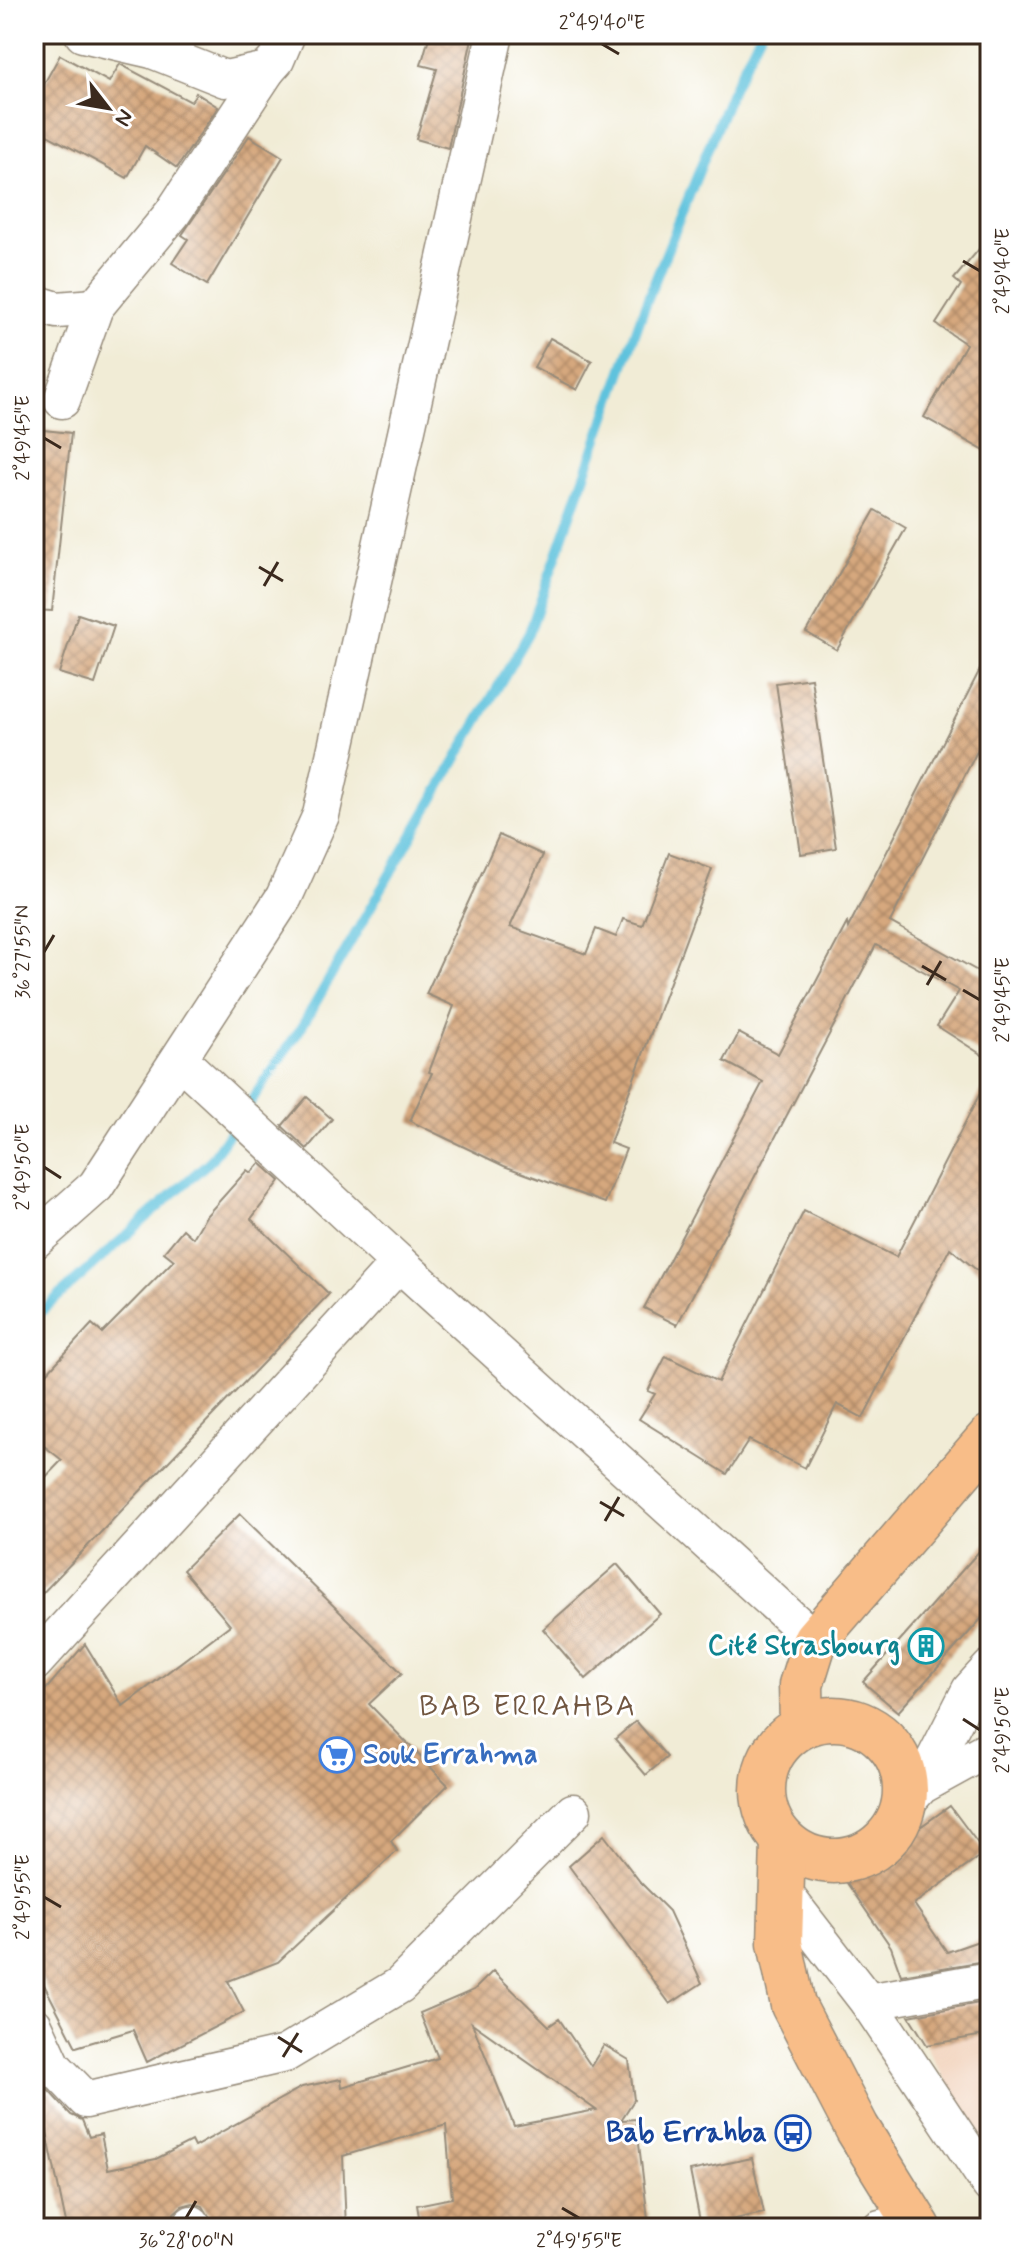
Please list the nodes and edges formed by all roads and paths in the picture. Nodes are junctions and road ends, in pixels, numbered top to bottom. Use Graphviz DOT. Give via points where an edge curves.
graph roads {
  1 [pos="83,34"];
  2 [pos="287,34"];
  3 [pos="495,34"];
  4 [pos="267,70"];
  5 [pos="34,303"];
  6 [pos="95,307"];
  7 [pos="62,400"];
  8 [pos="180,1060"];
  9 [pos="34,1241"];
  10 [pos="399,1263"];
  11 [pos="990,1437"];
  12 [pos="815,1640"];
  13 [pos="34,1663"];
  14 [pos="990,1668"];
  15 [pos="802,1726"];
  16 [pos="990,1748"];
  17 [pos="913,1796"];
  18 [pos="573,1812"];
  19 [pos="783,1842"];
  20 [pos="779,1887"];
  21 [pos="990,1980"];
  22 [pos="868,2002"];
  23 [pos="34,2025"];
  24 [pos="989,2180"];
  25 [pos="905,2226"];
  1 -- 4 [label="street" via="152,50 225,79"];
  2 -- 4 [label="street"];
  3 -- 8 [label="street" via="321,815 284,897"];
  4 -- 6 [label="street" via="172,214"];
  5 -- 6 [label="street" via="57,310"];
  6 -- 7 [label="street"];
  8 -- 9 [label="street" via="96,1186"];
  8 -- 10 [label="street"];
  10 -- 12 [label="street"];
  10 -- 13 [label="street"];
  11 -- 12 [label="main road"];
  12 -- 15 [label="main road" via="801,1685"];
  14 -- 17 [label="street" via="970,1690"];
  15 -- 17 [label="main road" via="833,1718 864,1725 890,1744"];
  15 -- 19 [label="main road" via="783,1739 763,1779 763,1802"];
  16 -- 17 [label="street"];
  17 -- 19 [label="main road" via="887,1839 855,1860 816,1861"];
  18 -- 23 [label="street" via="400,1985 285,2054 86,2100 53,2066"];
  19 -- 20 [label="main road"];
  20 -- 22 [label="street"];
  20 -- 25 [label="main road" via="780,1943 793,2005"];
  21 -- 22 [label="street"];
  22 -- 24 [label="street"];
}
